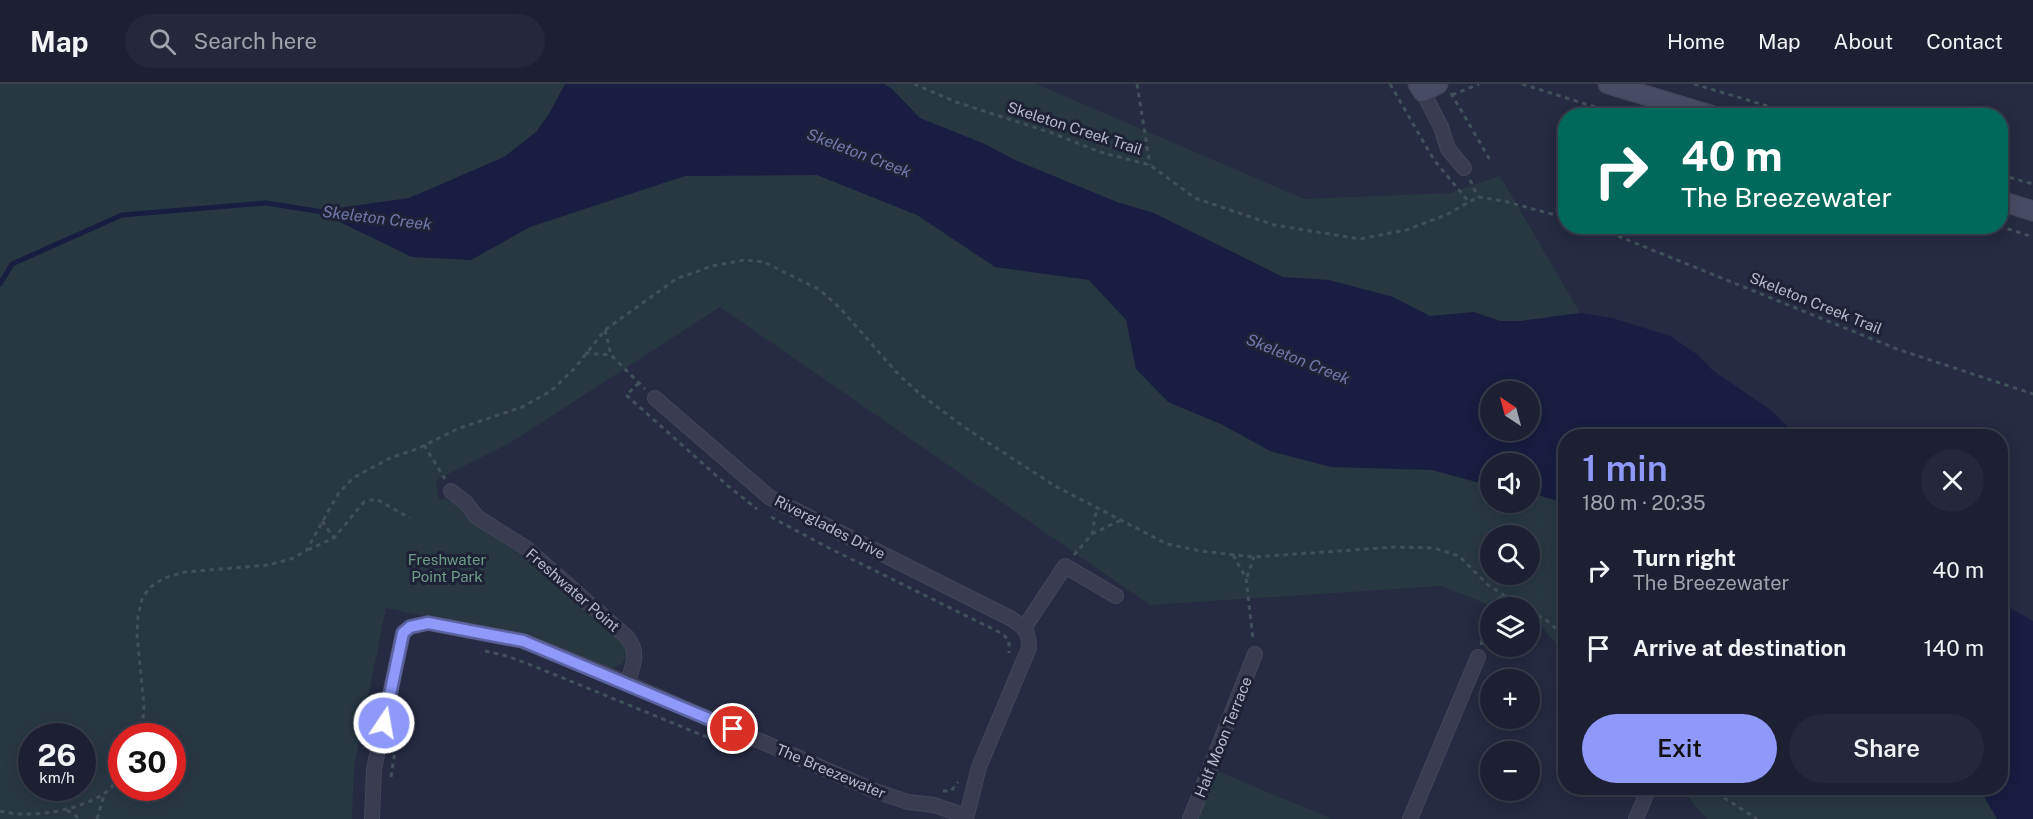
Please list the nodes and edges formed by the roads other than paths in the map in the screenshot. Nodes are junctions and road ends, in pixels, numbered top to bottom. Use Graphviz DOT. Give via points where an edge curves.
graph roads {
  1 [pos="1608,84"];
  2 [pos="1436,89"];
  3 [pos="1688,108"];
  4 [pos="1464,168"];
  5 [pos="2008,203"];
  6 [pos="2033,211"];
  7 [pos="655,399"];
  8 [pos="452,491"];
  9 [pos="1116,596"];
  10 [pos="1024,628"];
  11 [pos="1255,654"];
  12 [pos="1478,657"];
  13 [pos="627,684"];
  14 [pos="1646,795"];
  15 [pos="966,817"];
  16 [pos="372,819"];
  17 [pos="1190,819"];
  18 [pos="1410,819"];
  19 [pos="1636,819"];
  1 -- 3 [label="street"];
  2 -- 4 [label="street" via="1448,149"];
  5 -- 6 [label="street"];
  7 -- 10 [label="street, Riverglades Drive" via="769,496"];
  8 -- 13 [label="street, Freshwater Point" via="477,517 526,548 627,637 635,654"];
  9 -- 10 [label="street" via="1065,566"];
  10 -- 15 [label="street" via="1029,648 980,767"];
  11 -- 17 [label="street, Half Moon Terrace"];
  12 -- 18 [label="street"];
  13 -- 15 [label="street, The Breezewater" via="875,791"];
  13 -- 16 [label="street, The Breezewater" via="523,641 439,624 410,627 403,633 374,769"];
  14 -- 19 [label="street"];
}
